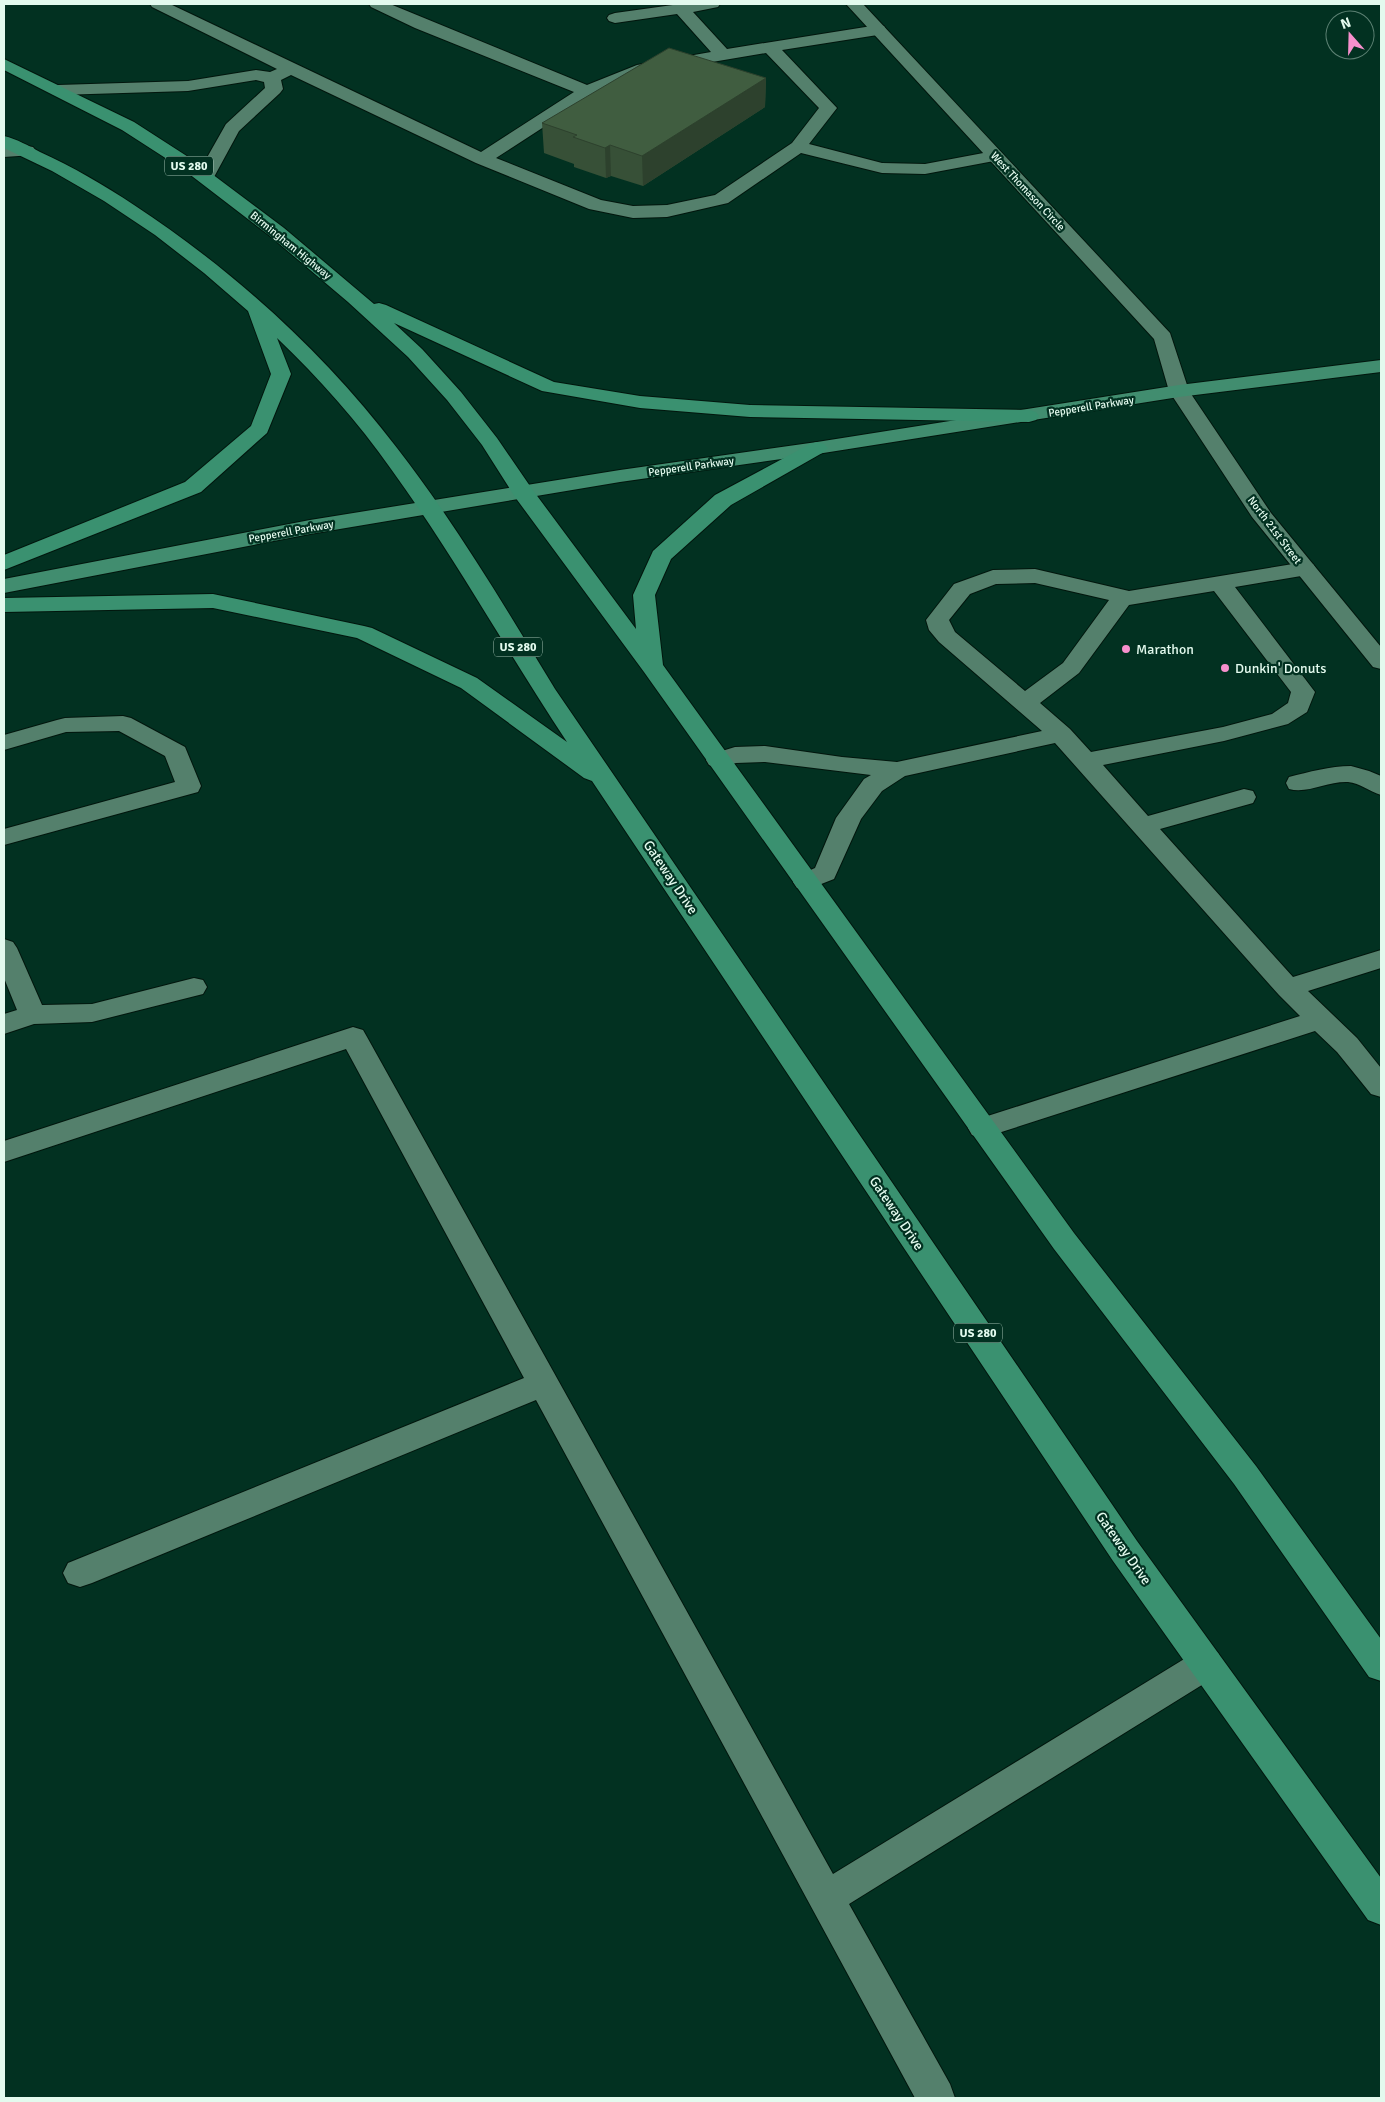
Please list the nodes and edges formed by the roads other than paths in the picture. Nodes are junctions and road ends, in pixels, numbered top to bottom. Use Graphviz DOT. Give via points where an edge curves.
graph roads {
  1 [pos="158,4"];
  2 [pos="377,4"];
  3 [pos="712,4"];
  4 [pos="854,4"];
  5 [pos="682,8"];
  6 [pos="615,18"];
  7 [pos="878,30"];
  8 [pos="770,47"];
  9 [pos="723,55"];
  10 [pos="4,64"];
  11 [pos="291,69"];
  12 [pos="272,78"];
  13 [pos="58,90"];
  14 [pos="587,91"];
  15 [pos="4,141"];
  16 [pos="798,147"];
  17 [pos="27,151"];
  18 [pos="4,152"];
  19 [pos="994,156"];
  20 [pos="482,159"];
  21 [pos="205,177"];
  22 [pos="355,298"];
  23 [pos="255,306"];
  24 [pos="1381,366"];
  25 [pos="1179,392"];
  26 [pos="1029,416"];
  27 [pos="817,448"];
  28 [pos="523,492"];
  29 [pos="429,507"];
  30 [pos="4,563"];
  31 [pos="1305,569"];
  32 [pos="1220,583"];
  33 [pos="4,586"];
  34 [pos="1123,597"];
  35 [pos="4,605"];
  36 [pos="1381,662"];
  37 [pos="652,667"];
  38 [pos="1025,703"];
  39 [pos="1061,734"];
  40 [pos="4,742"];
  41 [pos="718,760"];
  42 [pos="1086,761"];
  43 [pos="897,770"];
  44 [pos="1298,783"];
  45 [pos="610,785"];
  46 [pos="1381,787"];
  47 [pos="1244,797"];
  48 [pos="1143,825"];
  49 [pos="4,837"];
  50 [pos="806,882"];
  51 [pos="4,948"];
  52 [pos="1381,959"];
  53 [pos="194,987"];
  54 [pos="1288,988"];
  55 [pos="33,1015"];
  56 [pos="1321,1019"];
  57 [pos="4,1024"];
  58 [pos="1372,1061"];
  59 [pos="1381,1087"];
  60 [pos="982,1128"];
  61 [pos="4,1152"];
  62 [pos="543,1384"];
  63 [pos="80,1573"];
  64 [pos="1206,1664"];
  65 [pos="1381,1666"];
  66 [pos="826,1898"];
  67 [pos="1381,1908"];
  68 [pos="936,2098"];
  1 -- 11 [label="street"];
  2 -- 14 [label="street"];
  3 -- 5 [label="street"];
  4 -- 7 [label="street, West Thomason Circle"];
  5 -- 6 [label="street"];
  5 -- 9 [label="street"];
  7 -- 8 [label="street"];
  7 -- 19 [label="street, West Thomason Circle"];
  8 -- 9 [label="street"];
  8 -- 16 [label="street" via="828,108"];
  9 -- 14 [label="street" via="642,69"];
  10 -- 13 [label="highway, Birmingham Highway / US 280"];
  11 -- 12 [label="street"];
  11 -- 20 [label="street"];
  12 -- 13 [label="street" via="256,74 188,86"];
  12 -- 21 [label="street" via="274,89 232,128"];
  13 -- 21 [label="highway, Birmingham Highway / US 280" via="128,126"];
  14 -- 20 [label="street"];
  15 -- 17 [label="highway, US 280"];
  16 -- 19 [label="street" via="882,168 925,169"];
  16 -- 20 [label="street" via="721,199 667,211 633,212 596,205"];
  17 -- 18 [label="street"];
  17 -- 23 [label="highway, US 280" via="98,190 154,226"];
  19 -- 25 [label="street, West Thomason Circle" via="1163,336"];
  21 -- 22 [label="highway, Birmingham Highway / US 280"];
  22 -- 26 [label="highway" via="549,386 567,390 640,402 750,411"];
  22 -- 28 [label="highway, Birmingham Highway / US 280" via="415,353 454,396"];
  23 -- 29 [label="highway, US 280" via="342,393 383,442"];
  23 -- 30 [label="highway" via="281,374 260,429 193,488"];
  24 -- 25 [label="main road, Pepperell Parkway"];
  25 -- 26 [label="main road, Pepperell Parkway"];
  25 -- 31 [label="street, North 21st Street" via="1263,517"];
  26 -- 27 [label="main road, Pepperell Parkway"];
  27 -- 28 [label="main road, Pepperell Parkway"];
  27 -- 37 [label="highway" via="723,500 662,556 644,595"];
  28 -- 29 [label="main road, Pepperell Parkway"];
  28 -- 37 [label="highway, US 280"];
  29 -- 33 [label="main road, Pepperell Parkway" via="310,526"];
  29 -- 45 [label="highway, Gateway Drive / US 280" via="543,689"];
  31 -- 32 [label="street"];
  31 -- 36 [label="street, North 21st Street"];
  32 -- 34 [label="street"];
  32 -- 42 [label="street" via="1303,692 1299,707 1280,719 1224,734"];
  34 -- 38 [label="street" via="1071,668"];
  34 -- 38 [label="street" via="1035,576 993,578 962,589 937,620 941,630"];
  35 -- 45 [label="highway" via="213,601 364,632 469,682"];
  37 -- 41 [label="highway, US 280"];
  38 -- 39 [label="street"];
  39 -- 42 [label="street"];
  39 -- 43 [label="street"];
  40 -- 49 [label="street" via="66,725 123,723 176,752 188,786"];
  41 -- 43 [label="street" via="736,755 765,754"];
  41 -- 50 [label="highway, US 280"];
  42 -- 48 [label="street"];
  43 -- 50 [label="street" via="873,785 849,818 825,873"];
  44 -- 46 [label="street" via="1347,773 1368,777"];
  45 -- 64 [label="highway, Gateway Drive / US 280" via="1114,1535"];
  47 -- 48 [label="street"];
  48 -- 54 [label="street"];
  50 -- 60 [label="highway, US 280"];
  51 -- 55 [label="street"];
  52 -- 54 [label="street"];
  53 -- 55 [label="street" via="92,1013"];
  54 -- 56 [label="street"];
  55 -- 57 [label="street"];
  56 -- 58 [label="street" via="1347,1045"];
  56 -- 60 [label="street"];
  58 -- 59 [label="street"];
  60 -- 65 [label="highway, US 280" via="1064,1241 1245,1475"];
  61 -- 62 [label="street" via="353,1037"];
  62 -- 63 [label="street"];
  62 -- 66 [label="street"];
  64 -- 66 [label="street"];
  64 -- 67 [label="highway, Gateway Drive / US 280"];
  66 -- 68 [label="street"];
}
